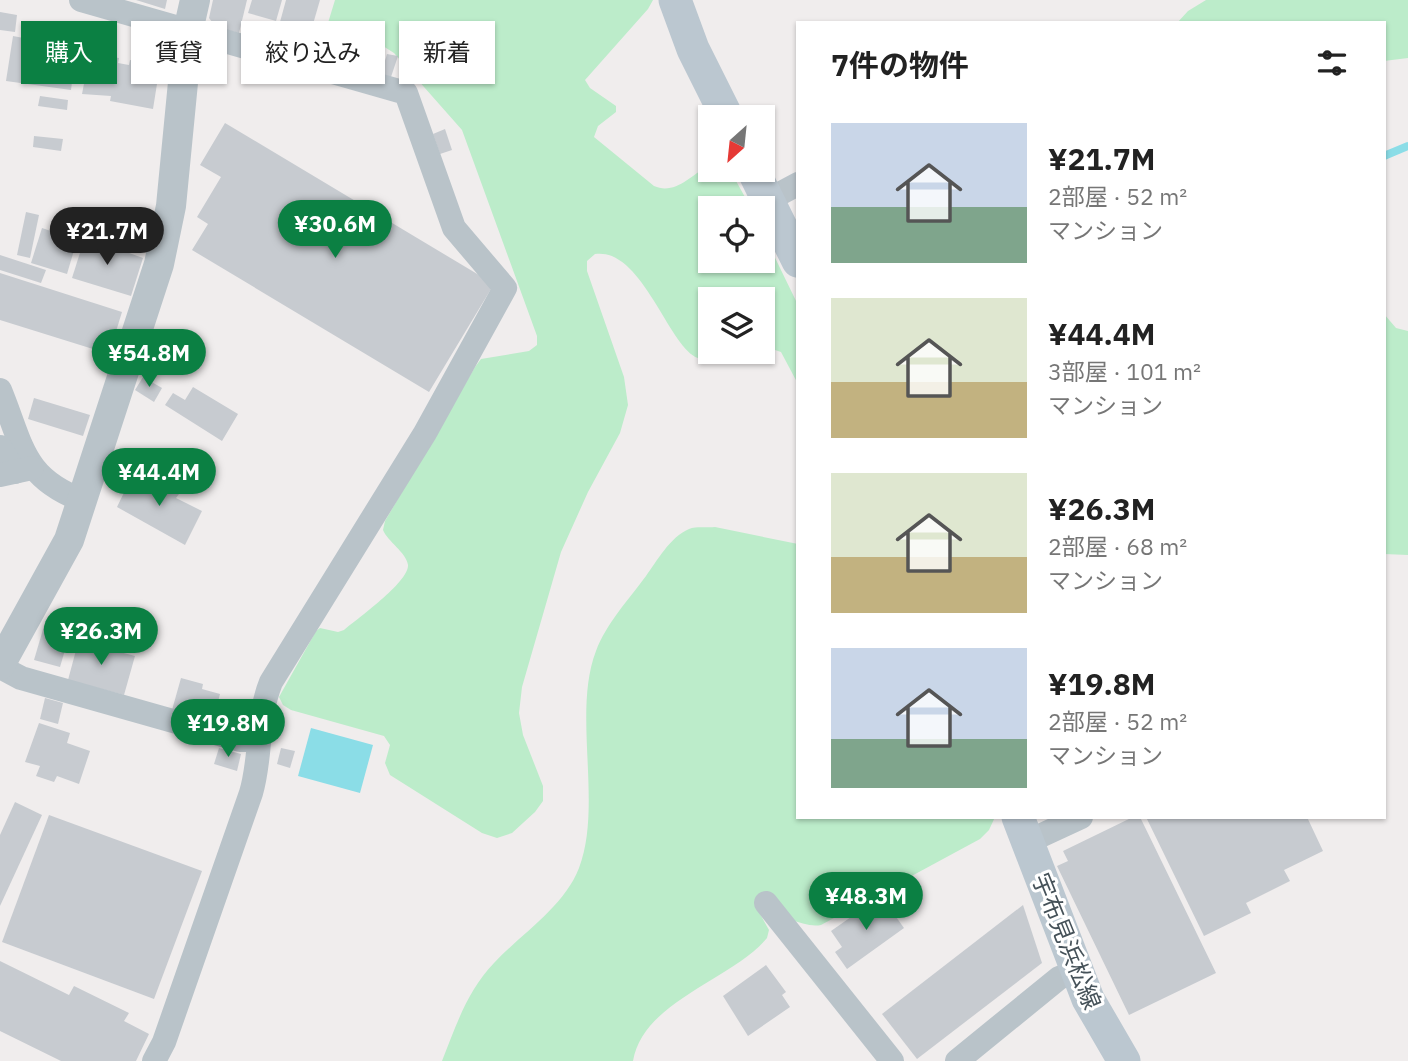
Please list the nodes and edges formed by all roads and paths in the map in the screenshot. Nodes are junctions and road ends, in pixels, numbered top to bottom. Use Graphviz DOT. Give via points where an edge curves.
graph roads {
  1 [pos="81,0"];
  2 [pos="195,0"];
  3 [pos="675,0"];
  4 [pos="153,21"];
  5 [pos="190,21"];
  6 [pos="227,42"];
  7 [pos="182,84"];
  8 [pos="721,105"];
  9 [pos="796,185"];
  10 [pos="775,196"];
  11 [pos="775,214"];
  12 [pos="796,257"];
  13 [pos="0,390"];
  14 [pos="0,447"];
  15 [pos="16,472"];
  16 [pos="84,501"];
  17 [pos="0,666"];
  18 [pos="259,740"];
  19 [pos="1072,819"];
  20 [pos="1023,830"];
  21 [pos="766,903"];
  22 [pos="1076,971"];
  23 [pos="154,1061"];
  24 [pos="892,1061"];
  25 [pos="957,1061"];
  26 [pos="1125,1061"];
  1 -- 4 [label="street"];
  2 -- 5 [label="street"];
  3 -- 8 [label="main road"];
  6 -- 18 [label="street" via="406,93 454,228 505,288 418,445 280,663 264,700"];
  7 -- 16 [label="street" via="166,235"];
  9 -- 10 [label="street"];
  11 -- 12 [label="main road"];
  13 -- 15 [label="street"];
  14 -- 15 [label="street"];
  15 -- 16 [label="street"];
  16 -- 17 [label="street" via="69,540"];
  17 -- 18 [label="street" via="34,682 240,740"];
  18 -- 23 [label="street" via="251,793"];
  19 -- 20 [label="street"];
  20 -- 22 [label="main road, 宇布見浜松線"];
  21 -- 24 [label="street"];
  22 -- 25 [label="street" via="1059,978"];
  22 -- 26 [label="main road, 宇布見浜松線" via="1104,1030"];
}
